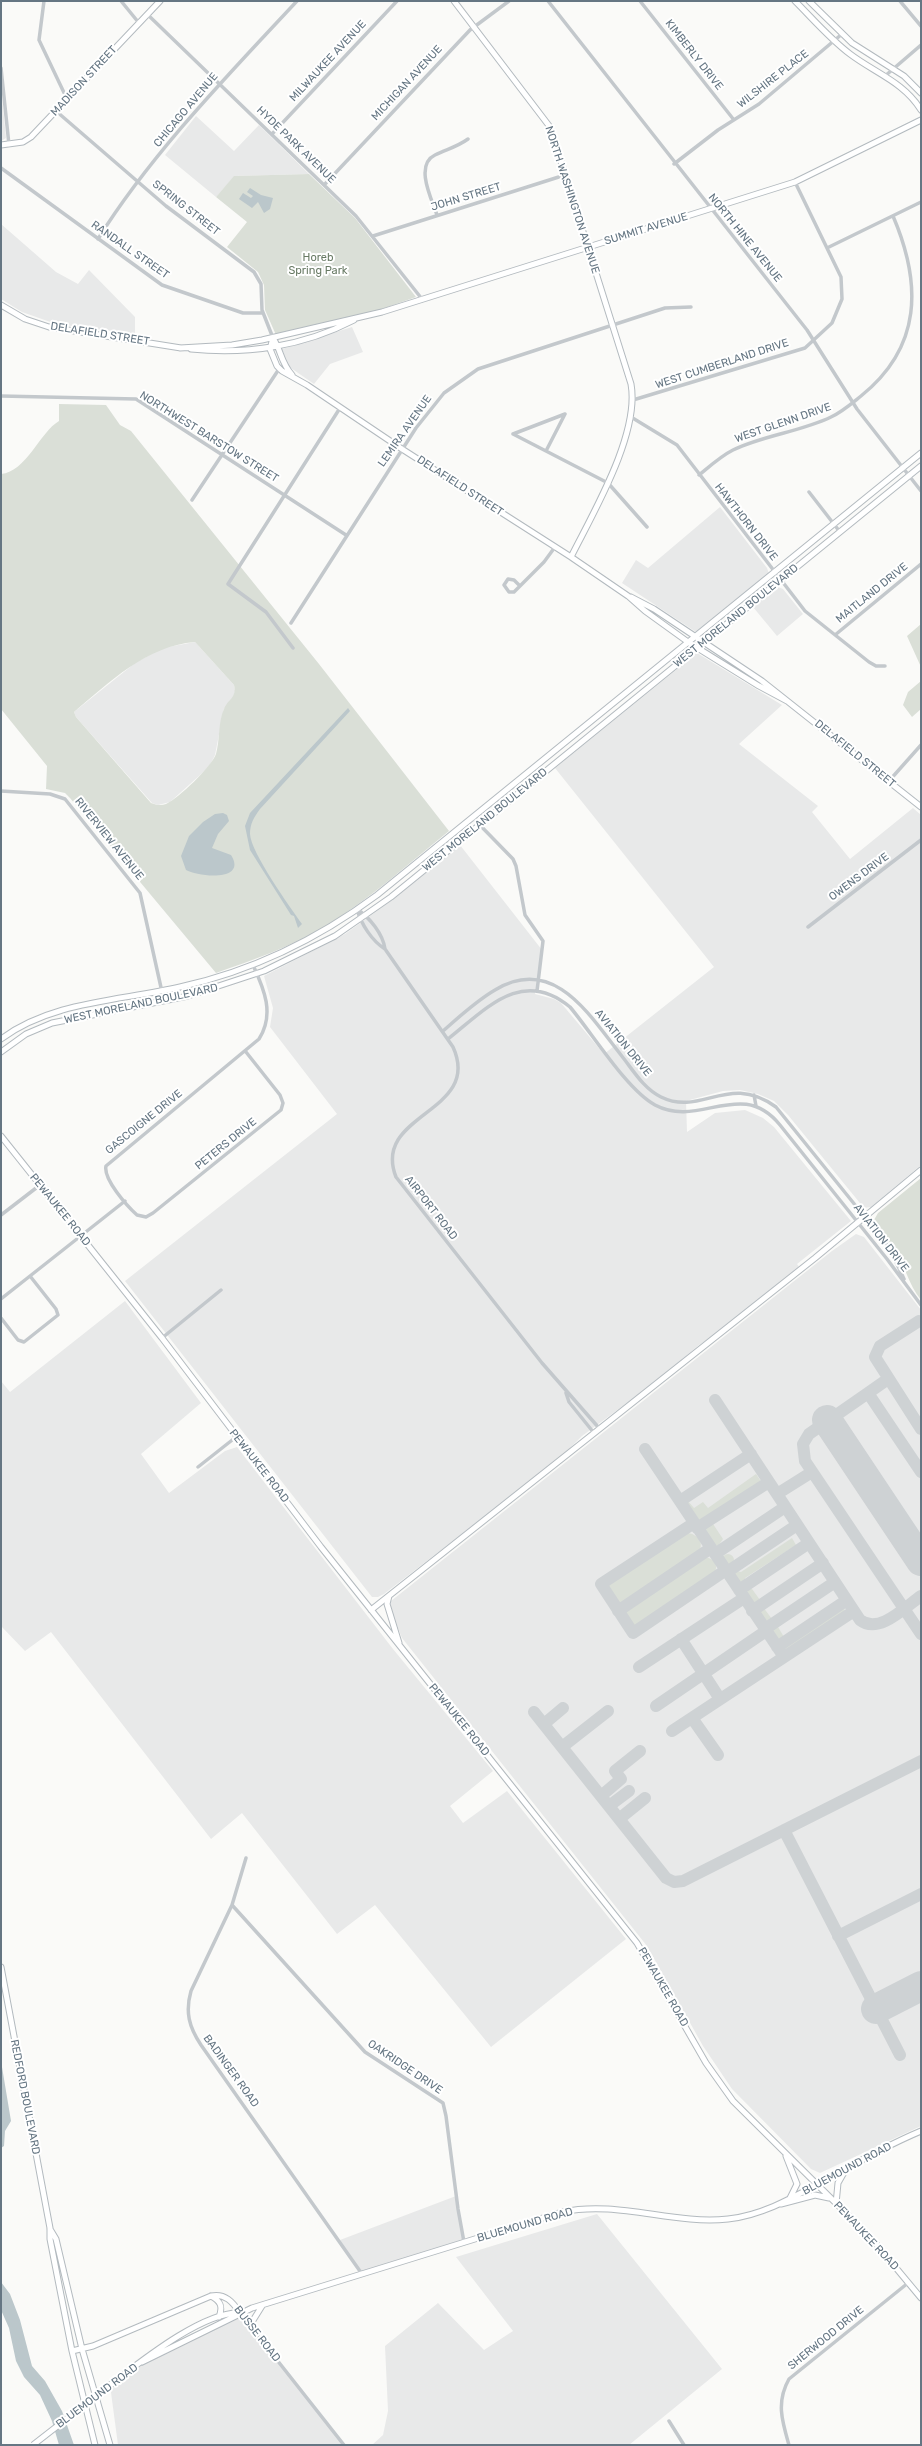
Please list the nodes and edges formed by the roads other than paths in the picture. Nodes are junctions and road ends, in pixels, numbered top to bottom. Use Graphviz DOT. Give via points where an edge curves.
graph roads {
  1 [pos="44,1"];
  2 [pos="121,1"];
  3 [pos="160,1"];
  4 [pos="297,1"];
  5 [pos="397,1"];
  6 [pos="454,1"];
  7 [pos="509,1"];
  8 [pos="548,1"];
  9 [pos="640,1"];
  10 [pos="795,1"];
  11 [pos="809,1"];
  12 [pos="900,1"];
  13 [pos="147,14"];
  14 [pos="138,23"];
  15 [pos="921,26"];
  16 [pos="474,27"];
  17 [pos="842,34"];
  18 [pos="835,42"];
  19 [pos="921,45"];
  20 [pos="1,68"];
  21 [pos="892,68"];
  22 [pos="885,76"];
  23 [pos="220,84"];
  24 [pos="917,88"];
  25 [pos="921,93"];
  26 [pos="909,94"];
  27 [pos="67,99"];
  28 [pos="921,110"];
  29 [pos="56,111"];
  30 [pos="734,120"];
  31 [pos="921,120"];
  32 [pos="272,134"];
  33 [pos="468,139"];
  34 [pos="8,145"];
  35 [pos="1,146"];
  36 [pos="674,164"];
  37 [pos="1,168"];
  38 [pos="565,175"];
  39 [pos="138,182"];
  40 [pos="795,182"];
  41 [pos="324,184"];
  42 [pos="921,202"];
  43 [pos="711,208"];
  44 [pos="437,215"];
  45 [pos="894,216"];
  46 [pos="373,236"];
  47 [pos="98,238"];
  48 [pos="588,247"];
  49 [pos="827,248"];
  50 [pos="422,299"];
  51 [pos="1,305"];
  52 [pos="691,307"];
  53 [pos="263,313"];
  54 [pos="362,316"];
  55 [pos="612,324"];
  56 [pos="273,338"];
  57 [pos="814,340"];
  58 [pos="279,346"];
  59 [pos="180,348"];
  60 [pos="270,349"];
  61 [pos="279,369"];
  62 [pos="293,377"];
  63 [pos="1,396"];
  64 [pos="633,400"];
  65 [pos="853,403"];
  66 [pos="340,408"];
  67 [pos="631,417"];
  68 [pos="402,449"];
  69 [pos="546,451"];
  70 [pos="921,453"];
  71 [pos="222,454"];
  72 [pos="921,466"];
  73 [pos="903,468"];
  74 [pos="699,475"];
  75 [pos="909,475"];
  76 [pos="888,480"];
  77 [pos="608,483"];
  78 [pos="894,488"];
  79 [pos="921,491"];
  80 [pos="809,492"];
  81 [pos="284,495"];
  82 [pos="192,500"];
  83 [pos="834,524"];
  84 [pos="647,527"];
  85 [pos="840,532"];
  86 [pos="346,535"];
  87 [pos="555,547"];
  88 [pos="570,557"];
  89 [pos="921,564"];
  90 [pos="774,572"];
  91 [pos="780,580"];
  92 [pos="520,586"];
  93 [pos="746,595"];
  94 [pos="628,596"];
  95 [pos="752,603"];
  96 [pos="654,609"];
  97 [pos="650,615"];
  98 [pos="720,616"];
  99 [pos="673,621"];
  100 [pos="291,623"];
  101 [pos="727,624"];
  102 [pos="669,628"];
  103 [pos="835,635"];
  104 [pos="696,636"];
  105 [pos="688,642"];
  106 [pos="704,642"];
  107 [pos="698,647"];
  108 [pos="293,648"];
  109 [pos="724,655"];
  110 [pos="720,661"];
  111 [pos="659,666"];
  112 [pos="885,666"];
  113 [pos="665,673"];
  114 [pos="640,681"];
  115 [pos="760,684"];
  116 [pos="646,689"];
  117 [pos="596,717"];
  118 [pos="602,725"];
  119 [pos="921,745"];
  120 [pos="553,752"];
  121 [pos="560,759"];
  122 [pos="516,781"];
  123 [pos="890,781"];
  124 [pos="523,789"];
  125 [pos="1,791"];
  126 [pos="921,807"];
  127 [pos="472,817"];
  128 [pos="478,825"];
  129 [pos="921,840"];
  130 [pos="399,876"];
  131 [pos="406,884"];
  132 [pos="357,909"];
  133 [pos="366,915"];
  134 [pos="360,919"];
  135 [pos="808,927"];
  136 [pos="326,930"];
  137 [pos="330,938"];
  138 [pos="385,949"];
  139 [pos="253,965"];
  140 [pos="257,974"];
  141 [pos="540,981"];
  142 [pos="199,982"];
  143 [pos="162,991"];
  144 [pos="537,991"];
  145 [pos="201,992"];
  146 [pos="481,1000"];
  147 [pos="164,1001"];
  148 [pos="487,1007"];
  149 [pos="27,1023"];
  150 [pos="443,1031"];
  151 [pos="31,1032"];
  152 [pos="1,1039"];
  153 [pos="448,1039"];
  154 [pos="612,1044"];
  155 [pos="604,1050"];
  156 [pos="1,1052"];
  157 [pos="246,1052"];
  158 [pos="629,1065"];
  159 [pos="621,1071"];
  160 [pos="754,1095"];
  161 [pos="694,1102"];
  162 [pos="756,1106"];
  163 [pos="695,1112"];
  164 [pos="1,1136"];
  165 [pos="921,1170"];
  166 [pos="832,1175"];
  167 [pos="825,1181"];
  168 [pos="40,1184"];
  169 [pos="125,1202"];
  170 [pos="1,1215"];
  171 [pos="865,1216"];
  172 [pos="858,1222"];
  173 [pos="82,1236"];
  174 [pos="30,1276"];
  175 [pos="907,1287"];
  176 [pos="221,1290"];
  177 [pos="1,1299"];
  178 [pos="921,1305"];
  179 [pos="1,1318"];
  180 [pos="162,1338"];
  181 [pos="566,1392"];
  182 [pos="599,1428"];
  183 [pos="594,1433"];
  184 [pos="236,1437"];
  185 [pos="198,1467"];
  186 [pos="389,1595"];
  187 [pos="371,1610"];
  188 [pos="400,1646"];
  189 [pos="246,1858"];
  190 [pos="232,1905"];
  191 [pos="1,1967"];
  192 [pos="921,2131"];
  193 [pos="784,2153"];
  194 [pos="846,2168"];
  195 [pos="817,2184"];
  196 [pos="790,2199"];
  197 [pos="834,2202"];
  198 [pos="777,2205"];
  199 [pos="50,2228"];
  200 [pos="464,2242"];
  201 [pos="362,2274"];
  202 [pos="908,2283"];
  203 [pos="211,2296"];
  204 [pos="921,2298"];
  205 [pos="262,2305"];
  206 [pos="240,2313"];
  207 [pos="219,2317"];
  208 [pos="255,2333"];
  209 [pos="82,2349"];
  210 [pos="72,2351"];
  211 [pos="142,2362"];
  212 [pos="669,2421"];
  213 [pos="33,2445"];
  214 [pos="95,2445"];
  215 [pos="110,2445"];
  216 [pos="344,2445"];
  217 [pos="684,2445"];
  218 [pos="789,2445"];
  1 -- 27 [label="street" via="38,40"];
  2 -- 14 [label="street"];
  3 -- 13 [label="street, MADISON STREET"];
  4 -- 23 [label="street, CHICAGO AVENUE"];
  5 -- 32 [label="street, MILWAUKEE AVENUE"];
  6 -- 16 [label="street, NORTH WASHINGTON AVENUE"];
  7 -- 16 [label="street, MICHIGAN AVENUE"];
  8 -- 36 [label="street, NORTH HINE AVENUE"];
  9 -- 30 [label="street, KIMBERLY DRIVE"];
  10 -- 18 [label="street"];
  11 -- 17 [label="street"];
  12 -- 15 [label="street"];
  13 -- 14 [label="street, MADISON STREET"];
  13 -- 23 [label="street, HYDE PARK AVENUE"];
  14 -- 27 [label="street, MADISON STREET"];
  16 -- 38 [label="street, NORTH WASHINGTON AVENUE" via="549,125"];
  16 -- 41 [label="street, MICHIGAN AVENUE"];
  17 -- 18 [label="street, WILSHIRE PLACE"];
  17 -- 21 [label="street"];
  18 -- 22 [label="street"];
  18 -- 30 [label="street, WILSHIRE PLACE" via="760,104"];
  19 -- 21 [label="street"];
  20 -- 34 [label="street"];
  21 -- 22 [label="street"];
  21 -- 24 [label="street"];
  22 -- 26 [label="street"];
  23 -- 32 [label="street, HYDE PARK AVENUE"];
  23 -- 39 [label="street, CHICAGO AVENUE"];
  24 -- 25 [label="street"];
  24 -- 26 [label="street"];
  26 -- 28 [label="street"];
  27 -- 29 [label="street, MADISON STREET"];
  29 -- 34 [label="street, MADISON STREET" via="32,137"];
  29 -- 39 [label="street, SPRING STREET"];
  30 -- 36 [label="street, WILSHIRE PLACE"];
  31 -- 40 [label="street, SUMMIT AVENUE"];
  32 -- 41 [label="street, HYDE PARK AVENUE"];
  33 -- 44 [label="street" via="458,147 432,156 427,162 425,176"];
  34 -- 35 [label="street, MADISON STREET"];
  36 -- 43 [label="street, NORTH HINE AVENUE"];
  37 -- 47 [label="street, RANDALL STREET"];
  38 -- 44 [label="street, JOHN STREET"];
  38 -- 48 [label="street, NORTH WASHINGTON AVENUE"];
  39 -- 47 [label="street, CHICAGO AVENUE"];
  39 -- 53 [label="street, SPRING STREET" via="254,272 261,284"];
  40 -- 43 [label="street, SUMMIT AVENUE"];
  40 -- 49 [label="street, WEST CUMBERLAND DRIVE"];
  41 -- 46 [label="street, HYDE PARK AVENUE"];
  42 -- 45 [label="street"];
  43 -- 48 [label="street, SUMMIT AVENUE"];
  43 -- 57 [label="street, NORTH HINE AVENUE"];
  44 -- 46 [label="street, JOHN STREET"];
  45 -- 49 [label="street"];
  45 -- 65 [label="street, WEST GLENN DRIVE" via="908,245 914,268 916,288 913,318 907,338 894,363 876,384"];
  46 -- 50 [label="street, HYDE PARK AVENUE"];
  47 -- 53 [label="street, RANDALL STREET" via="162,285 243,313"];
  48 -- 50 [label="street, SUMMIT AVENUE"];
  48 -- 55 [label="street, NORTH WASHINGTON AVENUE"];
  49 -- 57 [label="street, WEST CUMBERLAND DRIVE" via="841,277 842,299 835,318"];
  50 -- 54 [label="street, SUMMIT AVENUE"];
  51 -- 59 [label="street, DELAFIELD STREET" via="25,319 49,327"];
  52 -- 55 [label="street, LEMIRA AVENUE" via="665,308"];
  53 -- 56 [label="street, SPRING STREET"];
  54 -- 56 [label="street, SUMMIT AVENUE"];
  54 -- 58 [label="street, SUMMIT AVENUE" via="345,325"];
  55 -- 64 [label="street, NORTH WASHINGTON AVENUE" via="631,384"];
  55 -- 68 [label="street, LEMIRA AVENUE" via="491,363 467,375 436,401"];
  56 -- 58 [label="street, DELAFIELD STREET"];
  56 -- 59 [label="street, DELAFIELD STREET" via="232,345"];
  56 -- 60 [label="street"];
  57 -- 64 [label="street, WEST CUMBERLAND DRIVE" via="799,350"];
  57 -- 65 [label="street, NORTH HINE AVENUE"];
  58 -- 60 [label="street, SUMMIT AVENUE"];
  58 -- 62 [label="street, DELAFIELD STREET" via="282,364"];
  59 -- 60 [label="street, DELAFIELD STREET" via="229,351"];
  60 -- 61 [label="street"];
  61 -- 62 [label="street, DELAFIELD STREET"];
  61 -- 71 [label="street"];
  62 -- 66 [label="street, DELAFIELD STREET"];
  63 -- 71 [label="street, NORTHWEST BARSTOW STREET" via="133,398"];
  64 -- 67 [label="street, NORTH WASHINGTON AVENUE"];
  65 -- 73 [label="street, NORTH HINE AVENUE"];
  65 -- 74 [label="street, WEST GLENN DRIVE" via="825,420 734,449"];
  66 -- 68 [label="street, DELAFIELD STREET"];
  66 -- 81 [label="street"];
  67 -- 74 [label="street, HAWTHORN DRIVE" via="674,443"];
  67 -- 77 [label="street, NORTH WASHINGTON AVENUE"];
  68 -- 86 [label="street, LEMIRA AVENUE"];
  68 -- 87 [label="street, DELAFIELD STREET"];
  69 -- 69 [label="street" via="513,434 565,414 560,423"];
  69 -- 77 [label="street"];
  70 -- 73 [label="street, WEST MORELAND BOULEVARD"];
  71 -- 81 [label="street, NORTHWEST BARSTOW STREET"];
  71 -- 82 [label="street"];
  72 -- 75 [label="street, WEST MORELAND BOULEVARD"];
  73 -- 75 [label="street, NORTH HINE AVENUE"];
  73 -- 76 [label="street, WEST MORELAND BOULEVARD"];
  74 -- 90 [label="street, HAWTHORN DRIVE"];
  75 -- 78 [label="street, WEST MORELAND BOULEVARD"];
  75 -- 79 [label="street, NORTH HINE AVENUE"];
  76 -- 78 [label="street"];
  76 -- 83 [label="street, WEST MORELAND BOULEVARD"];
  77 -- 84 [label="street"];
  77 -- 88 [label="street, NORTH WASHINGTON AVENUE"];
  78 -- 85 [label="street, WEST MORELAND BOULEVARD"];
  80 -- 83 [label="street"];
  81 -- 86 [label="street, NORTHWEST BARSTOW STREET"];
  81 -- 108 [label="street" via="228,584 266,612"];
  83 -- 85 [label="street"];
  83 -- 90 [label="street, WEST MORELAND BOULEVARD"];
  85 -- 91 [label="street, WEST MORELAND BOULEVARD"];
  86 -- 100 [label="street, LEMIRA AVENUE"];
  87 -- 88 [label="street, DELAFIELD STREET"];
  87 -- 92 [label="street"];
  88 -- 94 [label="street, DELAFIELD STREET"];
  89 -- 103 [label="street, MAITLAND DRIVE"];
  90 -- 91 [label="street, HAWTHORN DRIVE"];
  90 -- 93 [label="street, WEST MORELAND BOULEVARD"];
  91 -- 95 [label="street, WEST MORELAND BOULEVARD"];
  91 -- 103 [label="street, HAWTHORN DRIVE" via="805,611"];
  92 -- 92 [label="street" via="514,592 509,592 504,585 508,579 514,580"];
  93 -- 95 [label="street"];
  93 -- 98 [label="street, WEST MORELAND BOULEVARD"];
  94 -- 96 [label="street, DELAFIELD STREET"];
  94 -- 97 [label="street, DELAFIELD STREET"];
  95 -- 101 [label="street, WEST MORELAND BOULEVARD"];
  96 -- 97 [label="street"];
  96 -- 99 [label="street, DELAFIELD STREET"];
  97 -- 102 [label="street, DELAFIELD STREET"];
  98 -- 101 [label="street"];
  98 -- 104 [label="street, WEST MORELAND BOULEVARD"];
  99 -- 102 [label="street"];
  99 -- 104 [label="street, DELAFIELD STREET"];
  101 -- 106 [label="street, WEST MORELAND BOULEVARD"];
  102 -- 105 [label="street, DELAFIELD STREET"];
  103 -- 112 [label="street, HAWTHORN DRIVE" via="874,665"];
  104 -- 105 [label="street, WEST MORELAND BOULEVARD"];
  104 -- 106 [label="street, DELAFIELD STREET"];
  105 -- 107 [label="street, DELAFIELD STREET"];
  105 -- 111 [label="street, WEST MORELAND BOULEVARD"];
  106 -- 107 [label="street, WEST MORELAND BOULEVARD"];
  106 -- 109 [label="street, DELAFIELD STREET"];
  107 -- 110 [label="street, DELAFIELD STREET"];
  107 -- 113 [label="street, WEST MORELAND BOULEVARD"];
  109 -- 110 [label="street"];
  109 -- 115 [label="street, DELAFIELD STREET"];
  110 -- 115 [label="street, DELAFIELD STREET"];
  111 -- 113 [label="street"];
  111 -- 114 [label="street, WEST MORELAND BOULEVARD"];
  113 -- 116 [label="street, WEST MORELAND BOULEVARD"];
  114 -- 116 [label="street"];
  114 -- 117 [label="street, WEST MORELAND BOULEVARD"];
  115 -- 123 [label="street, DELAFIELD STREET" via="787,701"];
  116 -- 118 [label="street, WEST MORELAND BOULEVARD"];
  117 -- 118 [label="street"];
  117 -- 120 [label="street, WEST MORELAND BOULEVARD"];
  118 -- 121 [label="street, WEST MORELAND BOULEVARD"];
  119 -- 123 [label="street"];
  120 -- 121 [label="street"];
  120 -- 122 [label="street, WEST MORELAND BOULEVARD"];
  121 -- 124 [label="street, WEST MORELAND BOULEVARD"];
  122 -- 124 [label="street"];
  122 -- 127 [label="street, WEST MORELAND BOULEVARD"];
  123 -- 126 [label="street, DELAFIELD STREET"];
  124 -- 128 [label="street, WEST MORELAND BOULEVARD"];
  125 -- 143 [label="street, RIVERVIEW AVENUE" via="50,794 65,799 126,874 142,896"];
  127 -- 128 [label="street"];
  127 -- 130 [label="street, WEST MORELAND BOULEVARD"];
  128 -- 131 [label="street, WEST MORELAND BOULEVARD"];
  128 -- 141 [label="street" via="513,859 516,866 525,914 543,941"];
  129 -- 135 [label="street, OWENS DRIVE"];
  130 -- 131 [label="street"];
  130 -- 132 [label="street, WEST MORELAND BOULEVARD"];
  131 -- 133 [label="street, WEST MORELAND BOULEVARD"];
  132 -- 133 [label="street, AIRPORT ROAD"];
  132 -- 134 [label="street, AIRPORT ROAD"];
  132 -- 136 [label="street, WEST MORELAND BOULEVARD"];
  133 -- 134 [label="street, WEST MORELAND BOULEVARD"];
  133 -- 138 [label="street, AIRPORT ROAD" via="384,941"];
  134 -- 137 [label="street, WEST MORELAND BOULEVARD"];
  134 -- 138 [label="street, AIRPORT ROAD" via="378,945"];
  136 -- 137 [label="street"];
  136 -- 139 [label="street, WEST MORELAND BOULEVARD"];
  137 -- 140 [label="street, WEST MORELAND BOULEVARD"];
  138 -- 150 [label="street, AIRPORT ROAD"];
  139 -- 140 [label="street, GASCOIGNE DRIVE"];
  139 -- 142 [label="street, WEST MORELAND BOULEVARD"];
  140 -- 145 [label="street, WEST MORELAND BOULEVARD"];
  140 -- 157 [label="street, GASCOIGNE DRIVE" via="266,998 268,1017 263,1033"];
  141 -- 144 [label="street"];
  141 -- 146 [label="street, AVIATION DRIVE" via="512,982"];
  141 -- 154 [label="street, AVIATION DRIVE" via="556,985 570,994"];
  142 -- 143 [label="street, WEST MORELAND BOULEVARD"];
  142 -- 145 [label="street"];
  143 -- 147 [label="street, RIVERVIEW AVENUE"];
  143 -- 149 [label="street, WEST MORELAND BOULEVARD" via="56,1012"];
  144 -- 148 [label="street, AVIATION DRIVE" via="510,993"];
  144 -- 155 [label="street, AVIATION DRIVE" via="556,997 570,1007"];
  145 -- 147 [label="street, WEST MORELAND BOULEVARD"];
  146 -- 148 [label="street"];
  146 -- 150 [label="street, AVIATION DRIVE"];
  147 -- 151 [label="street, WEST MORELAND BOULEVARD" via="64,1020"];
  148 -- 153 [label="street, AVIATION DRIVE"];
  149 -- 151 [label="street"];
  149 -- 152 [label="street, WEST MORELAND BOULEVARD"];
  150 -- 153 [label="street, AIRPORT ROAD"];
  151 -- 156 [label="street, WEST MORELAND BOULEVARD"];
  153 -- 181 [label="street, AIRPORT ROAD" via="458,1060 456,1083 446,1096 399,1136 392,1155 393,1170 399,1183"];
  154 -- 155 [label="street"];
  154 -- 158 [label="street, AVIATION DRIVE"];
  155 -- 159 [label="street, AVIATION DRIVE"];
  157 -- 169 [label="street, GASCOIGNE DRIVE" via="108,1163 105,1168 106,1176"];
  157 -- 169 [label="street, PETERS DRIVE" via="280,1095 283,1103 281,1110 150,1216 138,1216"];
  158 -- 159 [label="street"];
  158 -- 161 [label="street, AVIATION DRIVE" via="643,1083 661,1097 676,1102"];
  159 -- 163 [label="street, AVIATION DRIVE" via="641,1096 656,1106 675,1112"];
  160 -- 161 [label="street, AVIATION DRIVE" via="729,1092"];
  160 -- 162 [label="street"];
  160 -- 166 [label="street, AVIATION DRIVE" via="770,1102 783,1113"];
  161 -- 163 [label="street"];
  162 -- 163 [label="street, AVIATION DRIVE" via="734,1102"];
  162 -- 167 [label="street, AVIATION DRIVE" via="776,1120"];
  164 -- 168 [label="street, PEWAUKEE ROAD"];
  165 -- 171 [label="street"];
  166 -- 167 [label="street"];
  166 -- 171 [label="street, AVIATION DRIVE"];
  167 -- 172 [label="street, AVIATION DRIVE"];
  168 -- 170 [label="street"];
  168 -- 173 [label="street, PEWAUKEE ROAD"];
  169 -- 173 [label="street"];
  171 -- 172 [label="street"];
  171 -- 175 [label="street, AVIATION DRIVE" via="892,1252"];
  172 -- 175 [label="street, AVIATION DRIVE"];
  172 -- 182 [label="street"];
  173 -- 174 [label="street"];
  173 -- 180 [label="street, PEWAUKEE ROAD"];
  174 -- 177 [label="street"];
  174 -- 179 [label="street" via="56,1309 57,1317 24,1342 18,1340"];
  175 -- 178 [label="street, AVIATION DRIVE"];
  176 -- 180 [label="street"];
  180 -- 184 [label="street, PEWAUKEE ROAD"];
  181 -- 182 [label="street, AIRPORT ROAD"];
  181 -- 183 [label="street, AIRPORT ROAD" via="569,1402"];
  182 -- 183 [label="street"];
  183 -- 186 [label="street"];
  184 -- 185 [label="street"];
  184 -- 187 [label="street, PEWAUKEE ROAD"];
  186 -- 187 [label="street"];
  186 -- 188 [label="street" via="387,1604"];
  187 -- 188 [label="street, PEWAUKEE ROAD"];
  188 -- 193 [label="street, PEWAUKEE ROAD" via="637,1943 723,2088"];
  189 -- 190 [label="street, BADINGER ROAD"];
  190 -- 200 [label="street, OAKRIDGE DRIVE" via="365,2052 443,2104"];
  190 -- 201 [label="street, BADINGER ROAD" via="191,1991 187,2010 190,2026"];
  191 -- 199 [label="street, REDFORD BOULEVARD"];
  192 -- 194 [label="street, BLUEMOUND ROAD"];
  193 -- 195 [label="street, PEWAUKEE ROAD"];
  193 -- 196 [label="street" via="797,2184"];
  194 -- 195 [label="street, BLUEMOUND ROAD"];
  194 -- 197 [label="street" via="838,2183"];
  195 -- 196 [label="street, BLUEMOUND ROAD"];
  195 -- 197 [label="street, PEWAUKEE ROAD"];
  196 -- 198 [label="street, BLUEMOUND ROAD"];
  197 -- 198 [label="street" via="815,2195 789,2204"];
  197 -- 202 [label="street, PEWAUKEE ROAD" via="872,2239"];
  198 -- 200 [label="street, BLUEMOUND ROAD" via="744,2216 712,2220 686,2219 614,2208 578,2209 549,2215"];
  199 -- 209 [label="street, REDFORD BOULEVARD" via="56,2239"];
  199 -- 210 [label="street, REDFORD BOULEVARD" via="50,2240"];
  200 -- 201 [label="street, BLUEMOUND ROAD"];
  201 -- 205 [label="street, BLUEMOUND ROAD"];
  202 -- 204 [label="street, PEWAUKEE ROAD"];
  202 -- 218 [label="street, SHERWOOD DRIVE" via="789,2379 782,2392 780,2406"];
  203 -- 206 [label="street, BUSSE ROAD" via="227,2298"];
  203 -- 207 [label="street" via="220,2303 222,2311"];
  203 -- 209 [label="street"];
  205 -- 206 [label="street, BLUEMOUND ROAD"];
  205 -- 208 [label="street" via="252,2322"];
  206 -- 207 [label="street, BLUEMOUND ROAD"];
  206 -- 208 [label="street, BUSSE ROAD"];
  206 -- 211 [label="street, BLUEMOUND ROAD" via="225,2323"];
  207 -- 211 [label="street, BLUEMOUND ROAD" via="172,2340"];
  208 -- 216 [label="street, BUSSE ROAD"];
  209 -- 210 [label="street"];
  209 -- 215 [label="street, REDFORD BOULEVARD"];
  210 -- 214 [label="street, REDFORD BOULEVARD"];
  211 -- 213 [label="street, BLUEMOUND ROAD, bridge"];
  212 -- 217 [label="street"];
}
